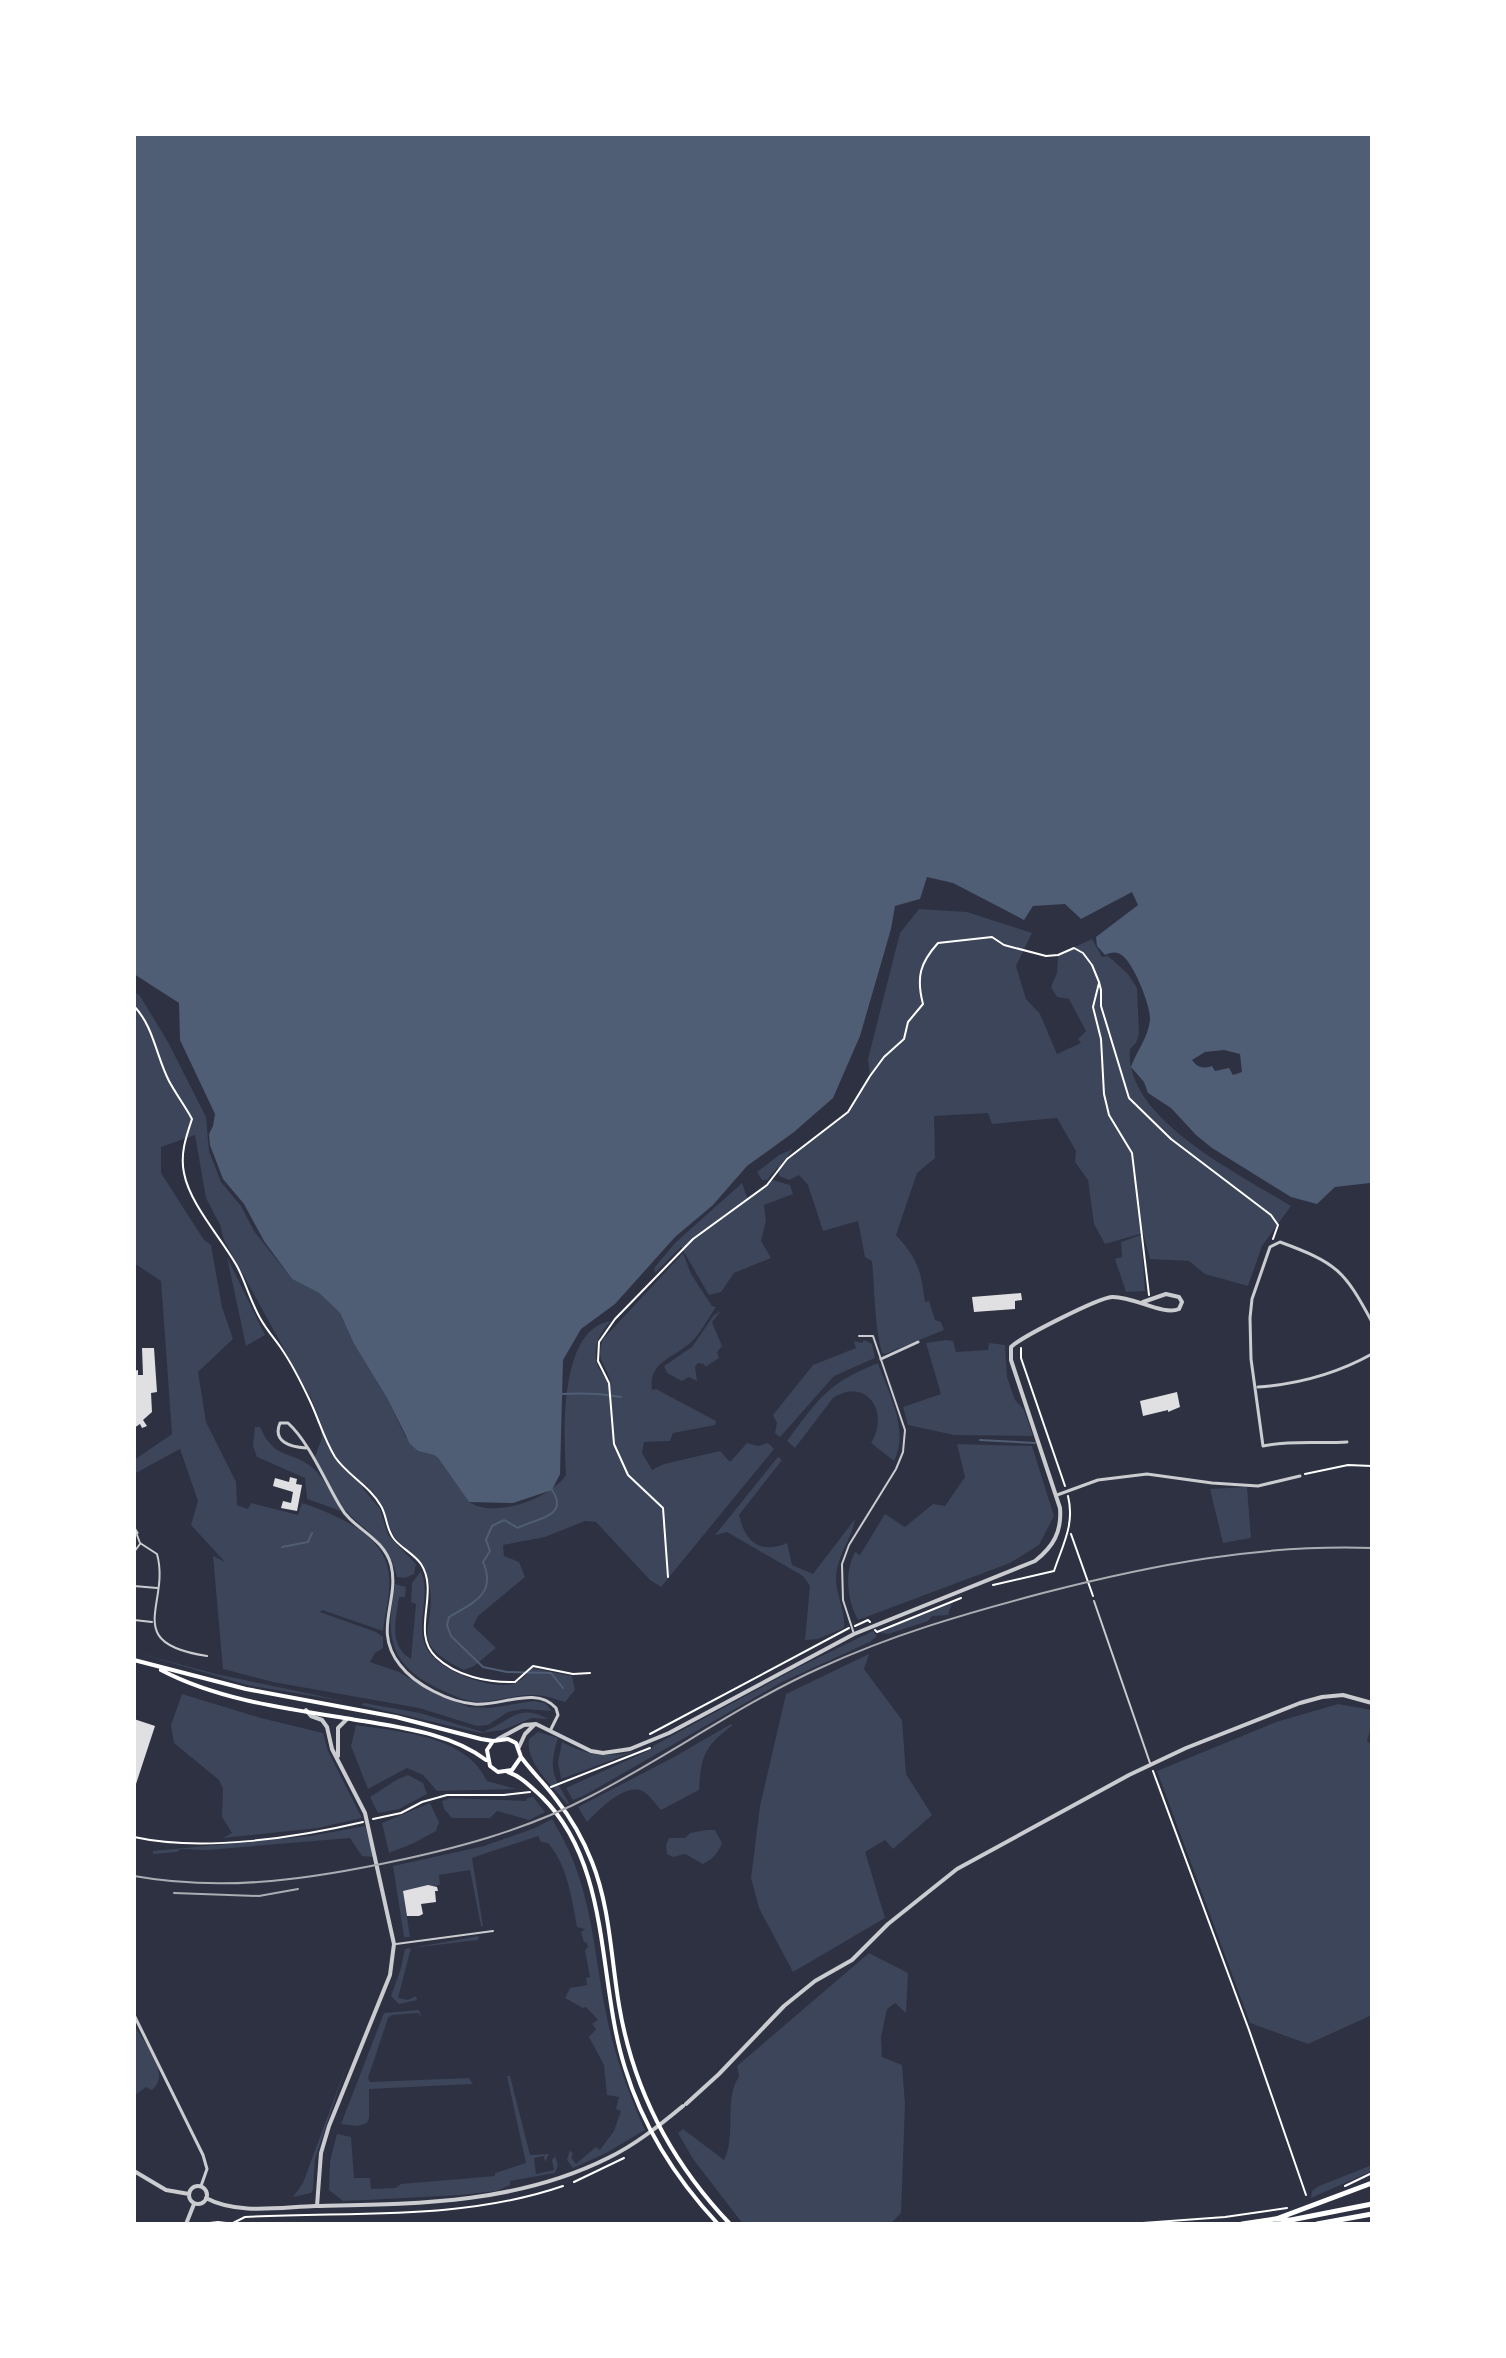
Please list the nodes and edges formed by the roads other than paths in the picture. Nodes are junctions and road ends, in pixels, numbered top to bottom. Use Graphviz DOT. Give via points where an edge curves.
graph roads {
  1 [pos="1143,1302"];
  2 [pos="1372,1322"];
  3 [pos="859,1336"];
  4 [pos="918,1342"];
  5 [pos="1372,1354"];
  6 [pos="881,1359"];
  7 [pos="1256,1387"];
  8 [pos="1347,1442"];
  9 [pos="306,1448"];
  10 [pos="1300,1476"];
  11 [pos="1057,1495"];
  12 [pos="134,1528"];
  13 [pos="137,1533"];
  14 [pos="140,1543"];
  15 [pos="134,1552"];
  16 [pos="134,1586"];
  17 [pos="157,1588"];
  18 [pos="1094,1601"];
  19 [pos="134,1620"];
  20 [pos="153,1622"];
  21 [pos="854,1634"];
  22 [pos="207,1656"];
  23 [pos="134,1660"];
  24 [pos="154,1667"];
  25 [pos="1372,1703"];
  26 [pos="306,1710"];
  27 [pos="347,1719"];
  28 [pos="536,1724"];
  29 [pos="551,1729"];
  30 [pos="496,1740"];
  31 [pos="519,1747"];
  32 [pos="521,1757"];
  33 [pos="338,1758"];
  34 [pos="487,1761"];
  35 [pos="1151,1764"];
  36 [pos="508,1772"];
  37 [pos="493,1931"];
  38 [pos="394,1944"];
  39 [pos="134,2015"];
  40 [pos="134,2171"];
  41 [pos="1372,2183"];
  42 [pos="201,2186"];
  43 [pos="189,2194"];
  44 [pos="206,2198"];
  45 [pos="194,2203"];
  46 [pos="1372,2204"];
  47 [pos="317,2206"];
  48 [pos="1372,2214"];
  49 [pos="1275,2219"];
  50 [pos="186,2224"];
  51 [pos="718,2224"];
  52 [pos="730,2224"];
  53 [pos="1242,2224"];
  54 [pos="1317,2224"];
  1 -- 1 [label="street" via="1172,1312 1182,1302 1171,1294"];
  1 -- 11 [label="street" via="1098,1300 1011,1347"];
  2 -- 7 [label="street" via="1335,1266 1280,1242 1270,1247 1252,1299"];
  3 -- 6 [label="street" via="873,1336"];
  4 -- 6 [label="street"];
  5 -- 7 [label="street" via="1318,1378"];
  6 -- 21 [label="street" via="905,1430 903,1452 842,1564 843,1600"];
  7 -- 8 [label="street" via="1263,1446"];
  9 -- 9 [label="street" via="288,1423 280,1423 281,1441"];
  9 -- 29 [label="street" via="344,1513 372,1535 387,1556 392,1581 386,1633 400,1666 461,1701 492,1704 539,1698 556,1708"];
  10 -- 11 [label="street" via="1258,1486 1147,1474 1098,1480"];
  11 -- 21 [label="street" via="1059,1531 1035,1561"];
  12 -- 13 [label="street"];
  13 -- 14 [label="street"];
  14 -- 15 [label="street"];
  14 -- 17 [label="street" via="157,1554"];
  16 -- 17 [label="street"];
  17 -- 20 [label="street"];
  18 -- 35 [label="street"];
  19 -- 20 [label="street"];
  20 -- 22 [label="street" via="171,1646"];
  21 -- 29 [label="street" via="630,1749 591,1751"];
  23 -- 24 [label="main road"];
  24 -- 26 [label="main road" via="227,1694"];
  24 -- 30 [label="main road"];
  25 -- 35 [label="street" via="1343,1695 1300,1703"];
  26 -- 27 [label="main road"];
  26 -- 33 [label="street" via="327,1727"];
  27 -- 33 [label="street" via="338,1728"];
  27 -- 34 [label="main road" via="443,1738"];
  28 -- 29 [label="street"];
  28 -- 30 [label="street"];
  28 -- 31 [label="street"];
  30 -- 31 [label="main road" via="512,1740"];
  30 -- 34 [label="main road" via="487,1750"];
  31 -- 32 [label="main road"];
  32 -- 36 [label="main road"];
  32 -- 52 [label="main road" via="570,1817 593,1865 626,2038 654,2118 681,2165"];
  33 -- 38 [label="street" via="365,1813"];
  34 -- 36 [label="main road" via="498,1772"];
  35 -- 47 [label="street" via="937,1883 852,1960 784,2006 685,2105 609,2158 506,2193"];
  36 -- 51 [label="main road" via="548,1803 574,1843 592,1894 617,2040 634,2095 673,2169"];
  37 -- 38 [label="street"];
  38 -- 47 [label="street" via="390,1975 321,2153"];
  39 -- 42 [label="street" via="203,2155 207,2169"];
  40 -- 43 [label="street" via="166,2190"];
  41 -- 49 [label="highway"];
  42 -- 43 [label="street"];
  42 -- 44 [label="street"];
  43 -- 45 [label="street"];
  44 -- 45 [label="street"];
  44 -- 47 [label="street" via="244,2207"];
  45 -- 50 [label="street"];
  46 -- 49 [label="highway"];
  48 -- 54 [label="highway"];
  49 -- 53 [label="highway"];
}
